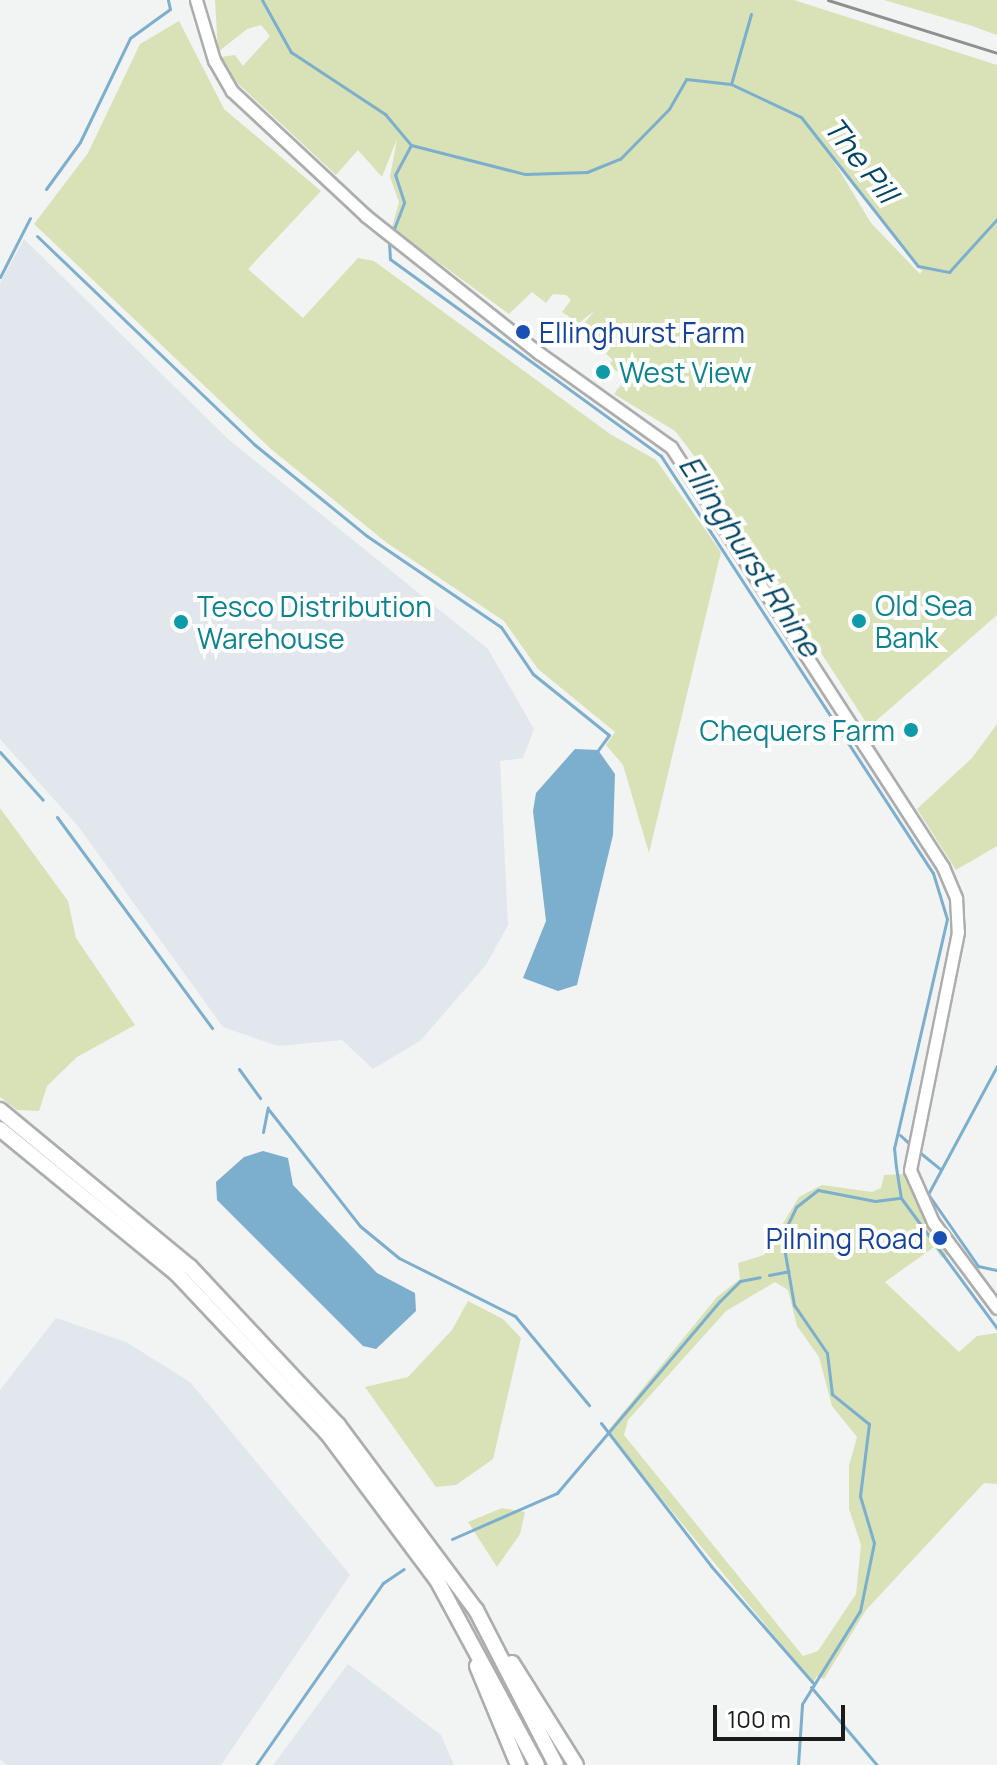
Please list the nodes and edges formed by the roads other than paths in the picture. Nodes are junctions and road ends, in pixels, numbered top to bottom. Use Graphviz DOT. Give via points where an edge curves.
graph roads {
  1 [pos="196,0"];
  2 [pos="0,1110"];
  3 [pos="0,1129"];
  4 [pos="997,1308"];
  5 [pos="437,1580"];
  6 [pos="476,1610"];
  7 [pos="518,1765"];
  8 [pos="537,1765"];
  9 [pos="556,1765"];
  10 [pos="576,1765"];
  1 -- 4 [label="main road" via="214,60 232,91 392,237 671,447 943,867 956,898 958,932 911,1152 919,1197"];
  2 -- 6 [label="highway" via="96,1184 268,1345 407,1513"];
  3 -- 5 [label="highway" via="166,1264 251,1349 327,1433"];
  5 -- 7 [label="highway"];
  5 -- 8 [label="highway"];
  6 -- 9 [label="highway"];
  6 -- 10 [label="highway"];
}
